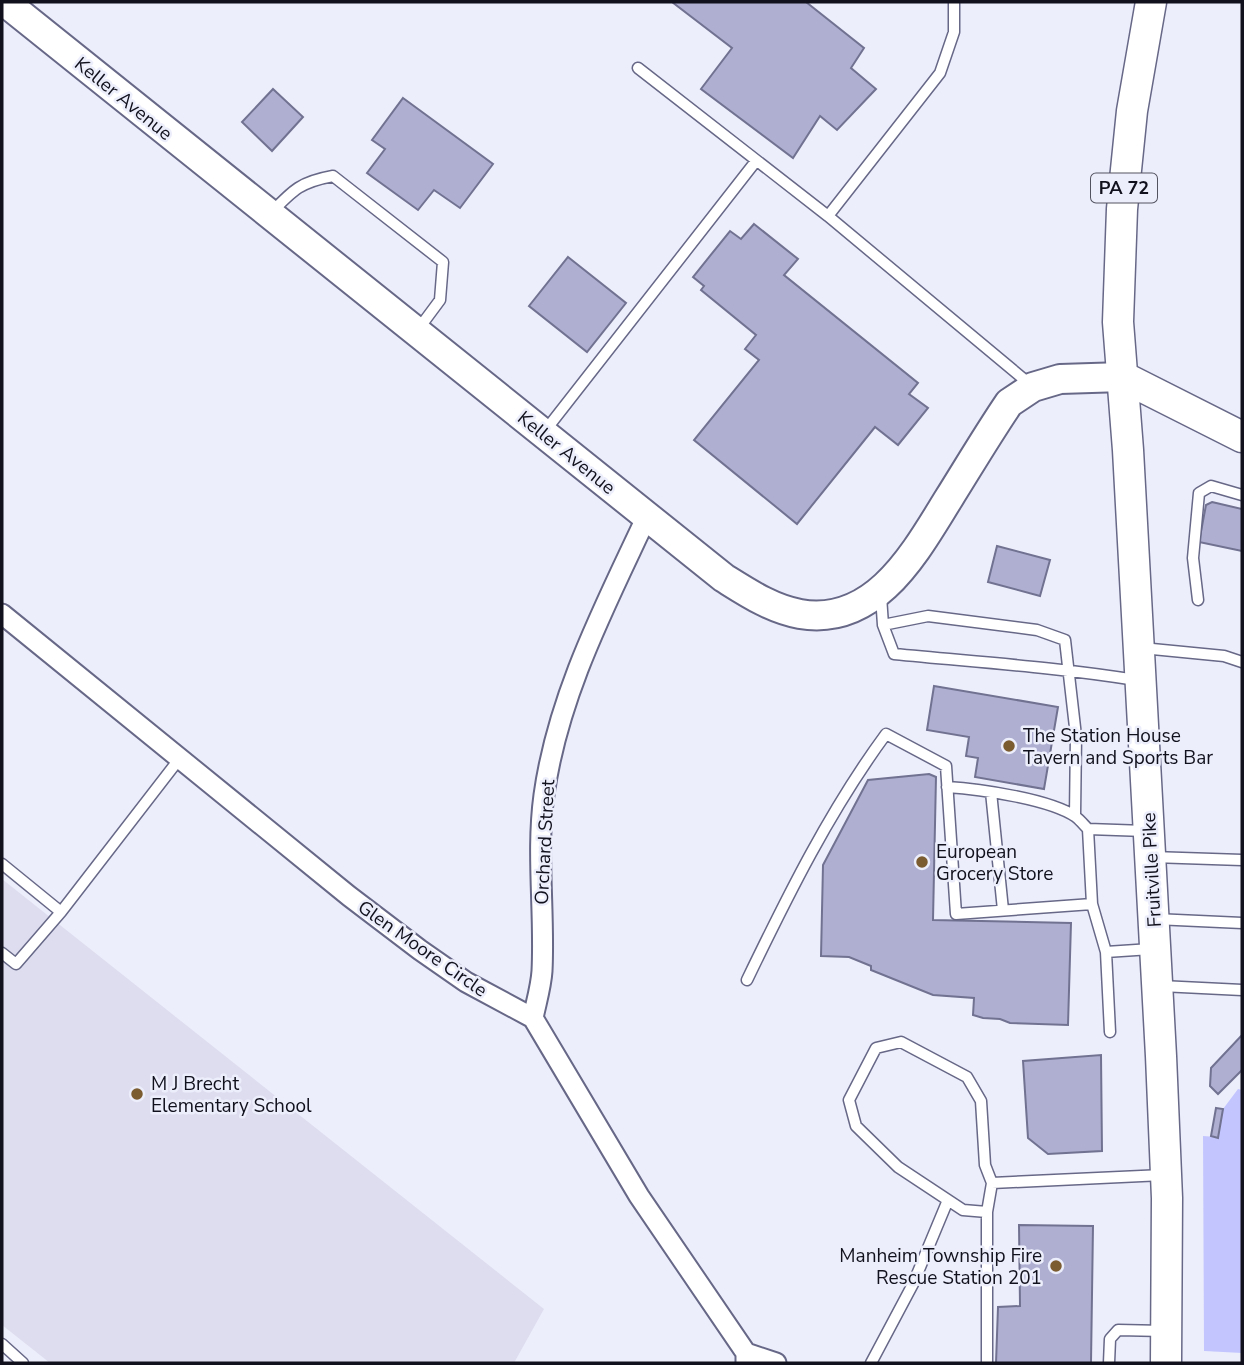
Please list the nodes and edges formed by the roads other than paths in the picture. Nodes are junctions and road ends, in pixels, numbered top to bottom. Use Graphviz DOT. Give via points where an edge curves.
graph roads {
  1 [pos="5,2"];
  2 [pos="954,2"];
  3 [pos="1151,2"];
  4 [pos="638,68"];
  5 [pos="756,161"];
  6 [pos="269,214"];
  7 [pos="828,216"];
  8 [pos="416,331"];
  9 [pos="1123,377"];
  10 [pos="1033,387"];
  11 [pos="544,433"];
  12 [pos="1242,438"];
  13 [pos="1242,495"];
  14 [pos="648,516"];
  15 [pos="881,590"];
  16 [pos="1198,600"];
  17 [pos="2,614"];
  18 [pos="883,625"];
  19 [pos="1139,648"];
  20 [pos="1242,662"];
  21 [pos="1069,669"];
  22 [pos="1140,681"];
  23 [pos="180,758"];
  24 [pos="947,787"];
  25 [pos="992,792"];
  26 [pos="1075,816"];
  27 [pos="1088,829"];
  28 [pos="1149,844"];
  29 [pos="1242,860"];
  30 [pos="2,864"];
  31 [pos="1092,904"];
  32 [pos="1003,910"];
  33 [pos="61,912"];
  34 [pos="1153,919"];
  35 [pos="1242,923"];
  36 [pos="1155,949"];
  37 [pos="1107,951"];
  38 [pos="2,953"];
  39 [pos="747,980"];
  40 [pos="1157,986"];
  41 [pos="1242,990"];
  42 [pos="533,1018"];
  43 [pos="1110,1032"];
  44 [pos="1167,1175"];
  45 [pos="992,1183"];
  46 [pos="948,1200"];
  47 [pos="987,1212"];
  48 [pos="1166,1331"];
  49 [pos="2,1345"];
  50 [pos="746,1358"];
  51 [pos="23,1363"];
  52 [pos="776,1363"];
  53 [pos="871,1363"];
  54 [pos="987,1363"];
  55 [pos="1109,1363"];
  56 [pos="1166,1363"];
  1 -- 6 [label="main road, Keller Avenue"];
  2 -- 7 [label="lane" via="954,32 940,73"];
  3 -- 9 [label="main road, PA 72" via="1132,111 1122,209 1118,322"];
  4 -- 5 [label="lane"];
  5 -- 7 [label="lane"];
  5 -- 11 [label="lane"];
  6 -- 8 [label="main road, Keller Avenue"];
  6 -- 8 [label="lane" via="292,190 332,176 443,262 440,300"];
  7 -- 10 [label="lane"];
  8 -- 11 [label="main road, Keller Avenue"];
  9 -- 10 [label="main road, Keller Avenue" via="1075,377"];
  9 -- 12 [label="main road"];
  9 -- 19 [label="main road, Fruitville Pike"];
  10 -- 15 [label="main road, Keller Avenue" via="1009,403 907,565"];
  11 -- 14 [label="main road, Keller Avenue"];
  13 -- 16 [label="lane" via="1211,486 1199,493 1193,558"];
  14 -- 15 [label="main road, Keller Avenue" via="724,578 780,608 821,615 845,611"];
  14 -- 42 [label="street, Orchard Street" via="582,656 560,718 544,798 542,972"];
  15 -- 18 [label="lane"];
  17 -- 23 [label="street, Glen Moore Circle"];
  18 -- 21 [label="lane" via="894,654"];
  18 -- 21 [label="lane" via="928,616 1037,630 1065,640"];
  19 -- 20 [label="lane" via="1224,656"];
  19 -- 22 [label="main road, Fruitville Pike"];
  21 -- 22 [label="lane"];
  21 -- 26 [label="lane" via="1076,736"];
  22 -- 28 [label="main road, Fruitville Pike"];
  23 -- 33 [label="lane"];
  23 -- 42 [label="street, Glen Moore Circle" via="420,950 466,982"];
  24 -- 25 [label="lane"];
  24 -- 32 [label="lane" via="956,914"];
  24 -- 39 [label="lane" via="946,766 886,734 853,779"];
  25 -- 26 [label="lane"];
  25 -- 32 [label="lane"];
  26 -- 27 [label="lane"];
  27 -- 28 [label="lane"];
  27 -- 31 [label="lane"];
  28 -- 29 [label="lane"];
  28 -- 34 [label="main road, Fruitville Pike"];
  30 -- 33 [label="lane"];
  31 -- 32 [label="lane"];
  31 -- 37 [label="lane"];
  33 -- 38 [label="lane" via="16,964"];
  34 -- 35 [label="lane"];
  34 -- 36 [label="main road, Fruitville Pike"];
  36 -- 37 [label="lane"];
  36 -- 40 [label="main road, Fruitville Pike"];
  37 -- 43 [label="lane"];
  40 -- 41 [label="lane"];
  40 -- 44 [label="main road, Fruitville Pike"];
  42 -- 50 [label="street" via="639,1196"];
  44 -- 45 [label="lane"];
  44 -- 48 [label="main road, Fruitville Pike"];
  45 -- 46 [label="lane" via="985,1165 981,1101 967,1077 901,1042 876,1048 849,1100 856,1126 898,1167"];
  45 -- 47 [label="lane"];
  46 -- 47 [label="lane" via="963,1210"];
  46 -- 53 [label="lane" via="913,1284"];
  47 -- 54 [label="lane"];
  48 -- 55 [label="lane" via="1118,1330 1110,1339"];
  48 -- 56 [label="main road, Fruitville Pike"];
  49 -- 51 [label="lane"];
  50 -- 52 [label="street"];
}
